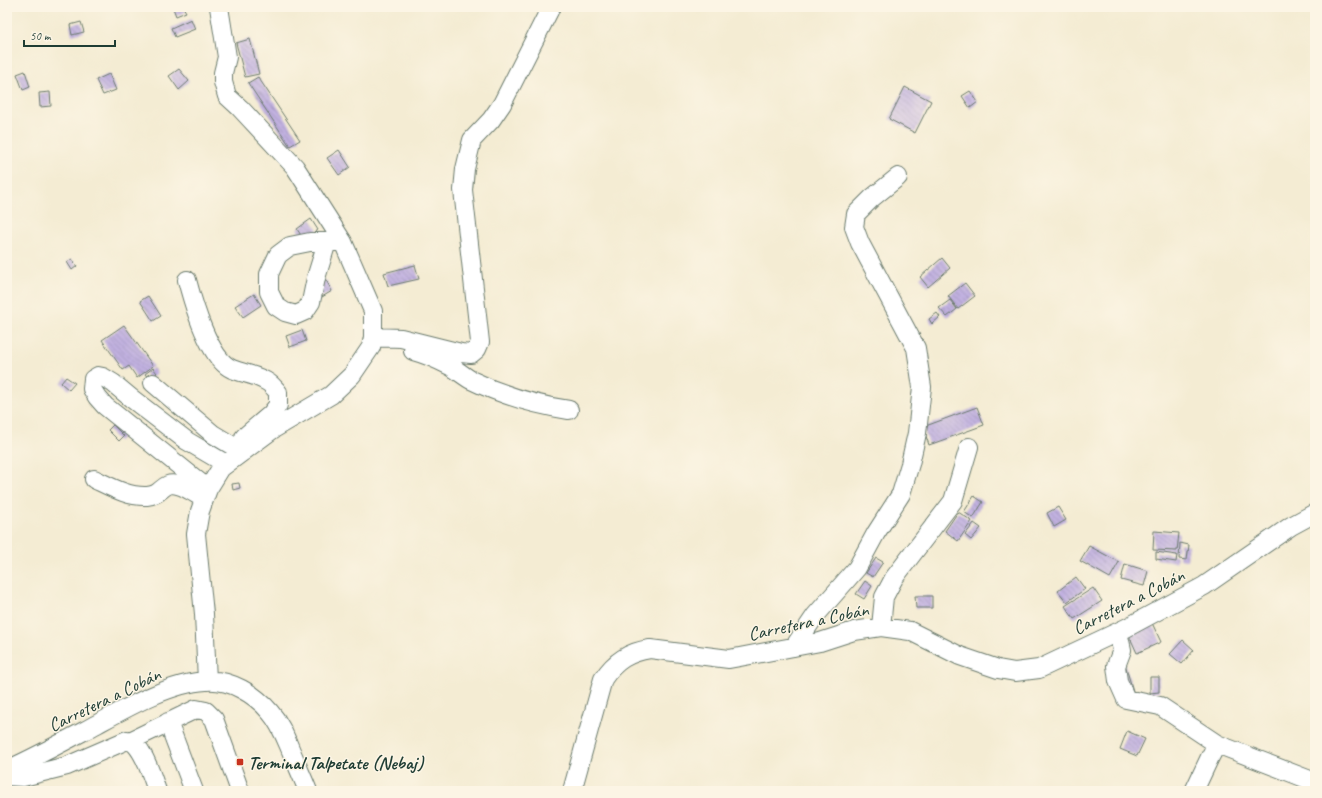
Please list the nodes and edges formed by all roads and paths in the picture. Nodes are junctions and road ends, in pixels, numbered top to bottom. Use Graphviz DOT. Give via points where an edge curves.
graph roads {
  1 [pos="219,7"];
  2 [pos="551,7"];
  3 [pos="898,177"];
  4 [pos="187,280"];
  5 [pos="372,342"];
  6 [pos="153,383"];
  7 [pos="569,410"];
  8 [pos="969,447"];
  9 [pos="237,449"];
  10 [pos="226,464"];
  11 [pos="94,479"];
  12 [pos="206,494"];
  13 [pos="1315,513"];
  14 [pos="1291,526"];
  15 [pos="1315,527"];
  16 [pos="881,627"];
  17 [pos="1118,632"];
  18 [pos="794,647"];
  19 [pos="207,681"];
  20 [pos="168,722"];
  21 [pos="132,740"];
  22 [pos="1217,744"];
  23 [pos="7,770"];
  24 [pos="7,776"];
  25 [pos="1315,782"];
  26 [pos="157,791"];
  27 [pos="194,791"];
  28 [pos="240,791"];
  29 [pos="308,791"];
  30 [pos="572,791"];
  31 [pos="1194,791"];
  1 -- 5 [label="street" via="227,57 223,73 227,96 296,167 373,311"];
  2 -- 5 [label="street" via="502,104 472,140 465,169 463,190 480,342 477,349 471,354 461,353 401,338"];
  3 -- 18 [label="street" via="856,214 854,227 916,348 922,387 917,433 901,494 857,568 815,616"];
  4 -- 9 [label="street" via="192,300 212,350 231,369 270,383 278,392 278,405"];
  5 -- 7 [label="street" via="426,354 490,389 541,406"];
  5 -- 9 [label="street" via="352,374 331,395"];
  6 -- 9 [label="street" via="213,434"];
  8 -- 16 [label="street" via="953,501 898,572 884,597"];
  9 -- 10 [label="street"];
  10 -- 12 [label="street"];
  10 -- 12 [label="street" via="187,441 113,383 103,377 93,379 92,389 105,406"];
  11 -- 12 [label="street" via="129,494 154,495 167,485 176,484"];
  12 -- 19 [label="street" via="196,534 204,614"];
  13 -- 14 [label="street, Carretera a Cobán"];
  14 -- 15 [label="street"];
  14 -- 17 [label="street, Carretera a Cobán" via="1204,586"];
  16 -- 17 [label="street, Carretera a Cobán" via="910,631 960,656 1015,672 1039,669"];
  16 -- 18 [label="street, Carretera a Cobán" via="854,631"];
  17 -- 22 [label="street" via="1122,650 1116,666 1118,681 1126,699 1160,706"];
  18 -- 30 [label="street, Carretera a Cobán" via="729,659 650,649 638,651 618,661 603,679"];
  19 -- 23 [label="street, Carretera a Cobán" via="174,687 130,706"];
  19 -- 29 [label="street, Carretera a Cobán" via="225,683 242,689 258,699 271,712 281,728"];
  20 -- 21 [label="street"];
  20 -- 27 [label="street"];
  20 -- 28 [label="street" via="196,708 206,711 214,720"];
  21 -- 24 [label="street" via="67,766 23,777"];
  21 -- 26 [label="street" via="148,767"];
  22 -- 25 [label="street"];
  22 -- 31 [label="street"];
}
